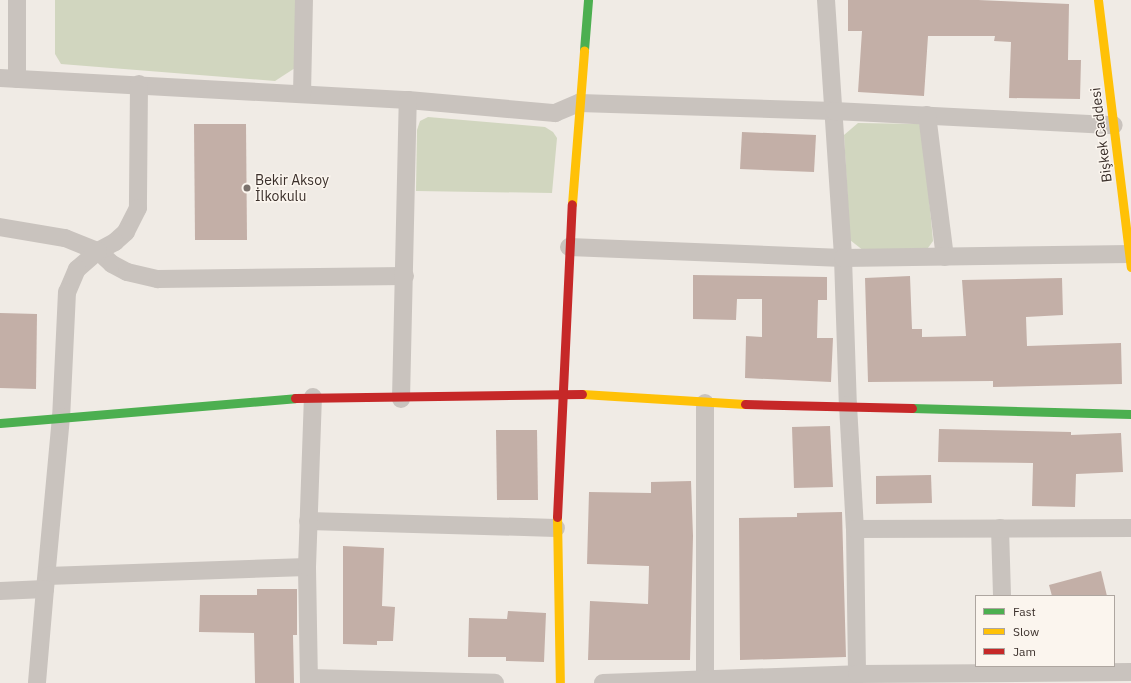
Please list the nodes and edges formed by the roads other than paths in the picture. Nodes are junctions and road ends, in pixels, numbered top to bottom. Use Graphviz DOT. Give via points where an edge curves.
graph roads {
  1 [pos="17,0"];
  2 [pos="304,0"];
  3 [pos="588,0"];
  4 [pos="826,0"];
  5 [pos="1098,0"];
  6 [pos="8,79"];
  7 [pos="139,84"];
  8 [pos="302,94"];
  9 [pos="408,100"];
  10 [pos="579,103"];
  11 [pos="834,111"];
  12 [pos="927,115"];
  13 [pos="1114,125"];
  14 [pos="0,227"];
  15 [pos="569,247"];
  16 [pos="98,252"];
  17 [pos="945,257"];
  18 [pos="843,258"];
  19 [pos="1130,260"];
  20 [pos="405,276"];
  21 [pos="564,393"];
  22 [pos="313,397"];
  23 [pos="401,399"];
  24 [pos="705,403"];
  25 [pos="848,405"];
  26 [pos="1131,414"];
  27 [pos="61,417"];
  28 [pos="0,423"];
  29 [pos="308,521"];
  30 [pos="556,528"];
  31 [pos="1000,528"];
  32 [pos="1131,528"];
  33 [pos="855,529"];
  34 [pos="307,567"];
  35 [pos="46,583"];
  36 [pos="0,591"];
  37 [pos="1002,595"];
  38 [pos="1003,669"];
  39 [pos="1131,672"];
  40 [pos="857,674"];
  41 [pos="705,678"];
  42 [pos="952,679"];
  43 [pos="309,680"];
  44 [pos="37,683"];
  45 [pos="495,683"];
  46 [pos="560,683"];
  47 [pos="603,683"];
  1 -- 6 [label="street"];
  2 -- 8 [label="street"];
  3 -- 10 [label="street"];
  4 -- 11 [label="street"];
  5 -- 13 [label="street, Bişkek Caddesi"];
  6 -- 7 [label="street"];
  7 -- 8 [label="street"];
  7 -- 16 [label="street" via="138,208 126,232"];
  8 -- 9 [label="street"];
  9 -- 10 [label="street" via="555,112"];
  9 -- 20 [label="street"];
  10 -- 11 [label="street"];
  10 -- 15 [label="street"];
  11 -- 12 [label="street"];
  11 -- 18 [label="street"];
  12 -- 13 [label="street"];
  12 -- 17 [label="street"];
  13 -- 19 [label="street, Bişkek Caddesi"];
  14 -- 16 [label="street" via="65,238"];
  15 -- 18 [label="street"];
  15 -- 21 [label="street"];
  16 -- 20 [label="street" via="127,272 158,279"];
  16 -- 27 [label="street" via="78,269 67,292"];
  17 -- 18 [label="street"];
  17 -- 19 [label="street"];
  18 -- 25 [label="street"];
  20 -- 23 [label="street"];
  21 -- 23 [label="street"];
  21 -- 24 [label="street"];
  21 -- 30 [label="street"];
  22 -- 23 [label="street"];
  22 -- 27 [label="street"];
  22 -- 29 [label="street"];
  24 -- 25 [label="street"];
  24 -- 41 [label="street"];
  25 -- 26 [label="street"];
  25 -- 33 [label="street"];
  27 -- 28 [label="street"];
  27 -- 35 [label="street"];
  29 -- 30 [label="street"];
  29 -- 34 [label="street"];
  30 -- 46 [label="street"];
  31 -- 32 [label="street"];
  31 -- 33 [label="street"];
  31 -- 37 [label="street"];
  33 -- 40 [label="street"];
  34 -- 35 [label="street"];
  34 -- 43 [label="street"];
  35 -- 36 [label="street"];
  35 -- 44 [label="street"];
  38 -- 39 [label="street"];
  38 -- 42 [label="street"];
  40 -- 41 [label="street"];
  40 -- 42 [label="street"];
  41 -- 47 [label="street"];
  43 -- 45 [label="street"];
}
